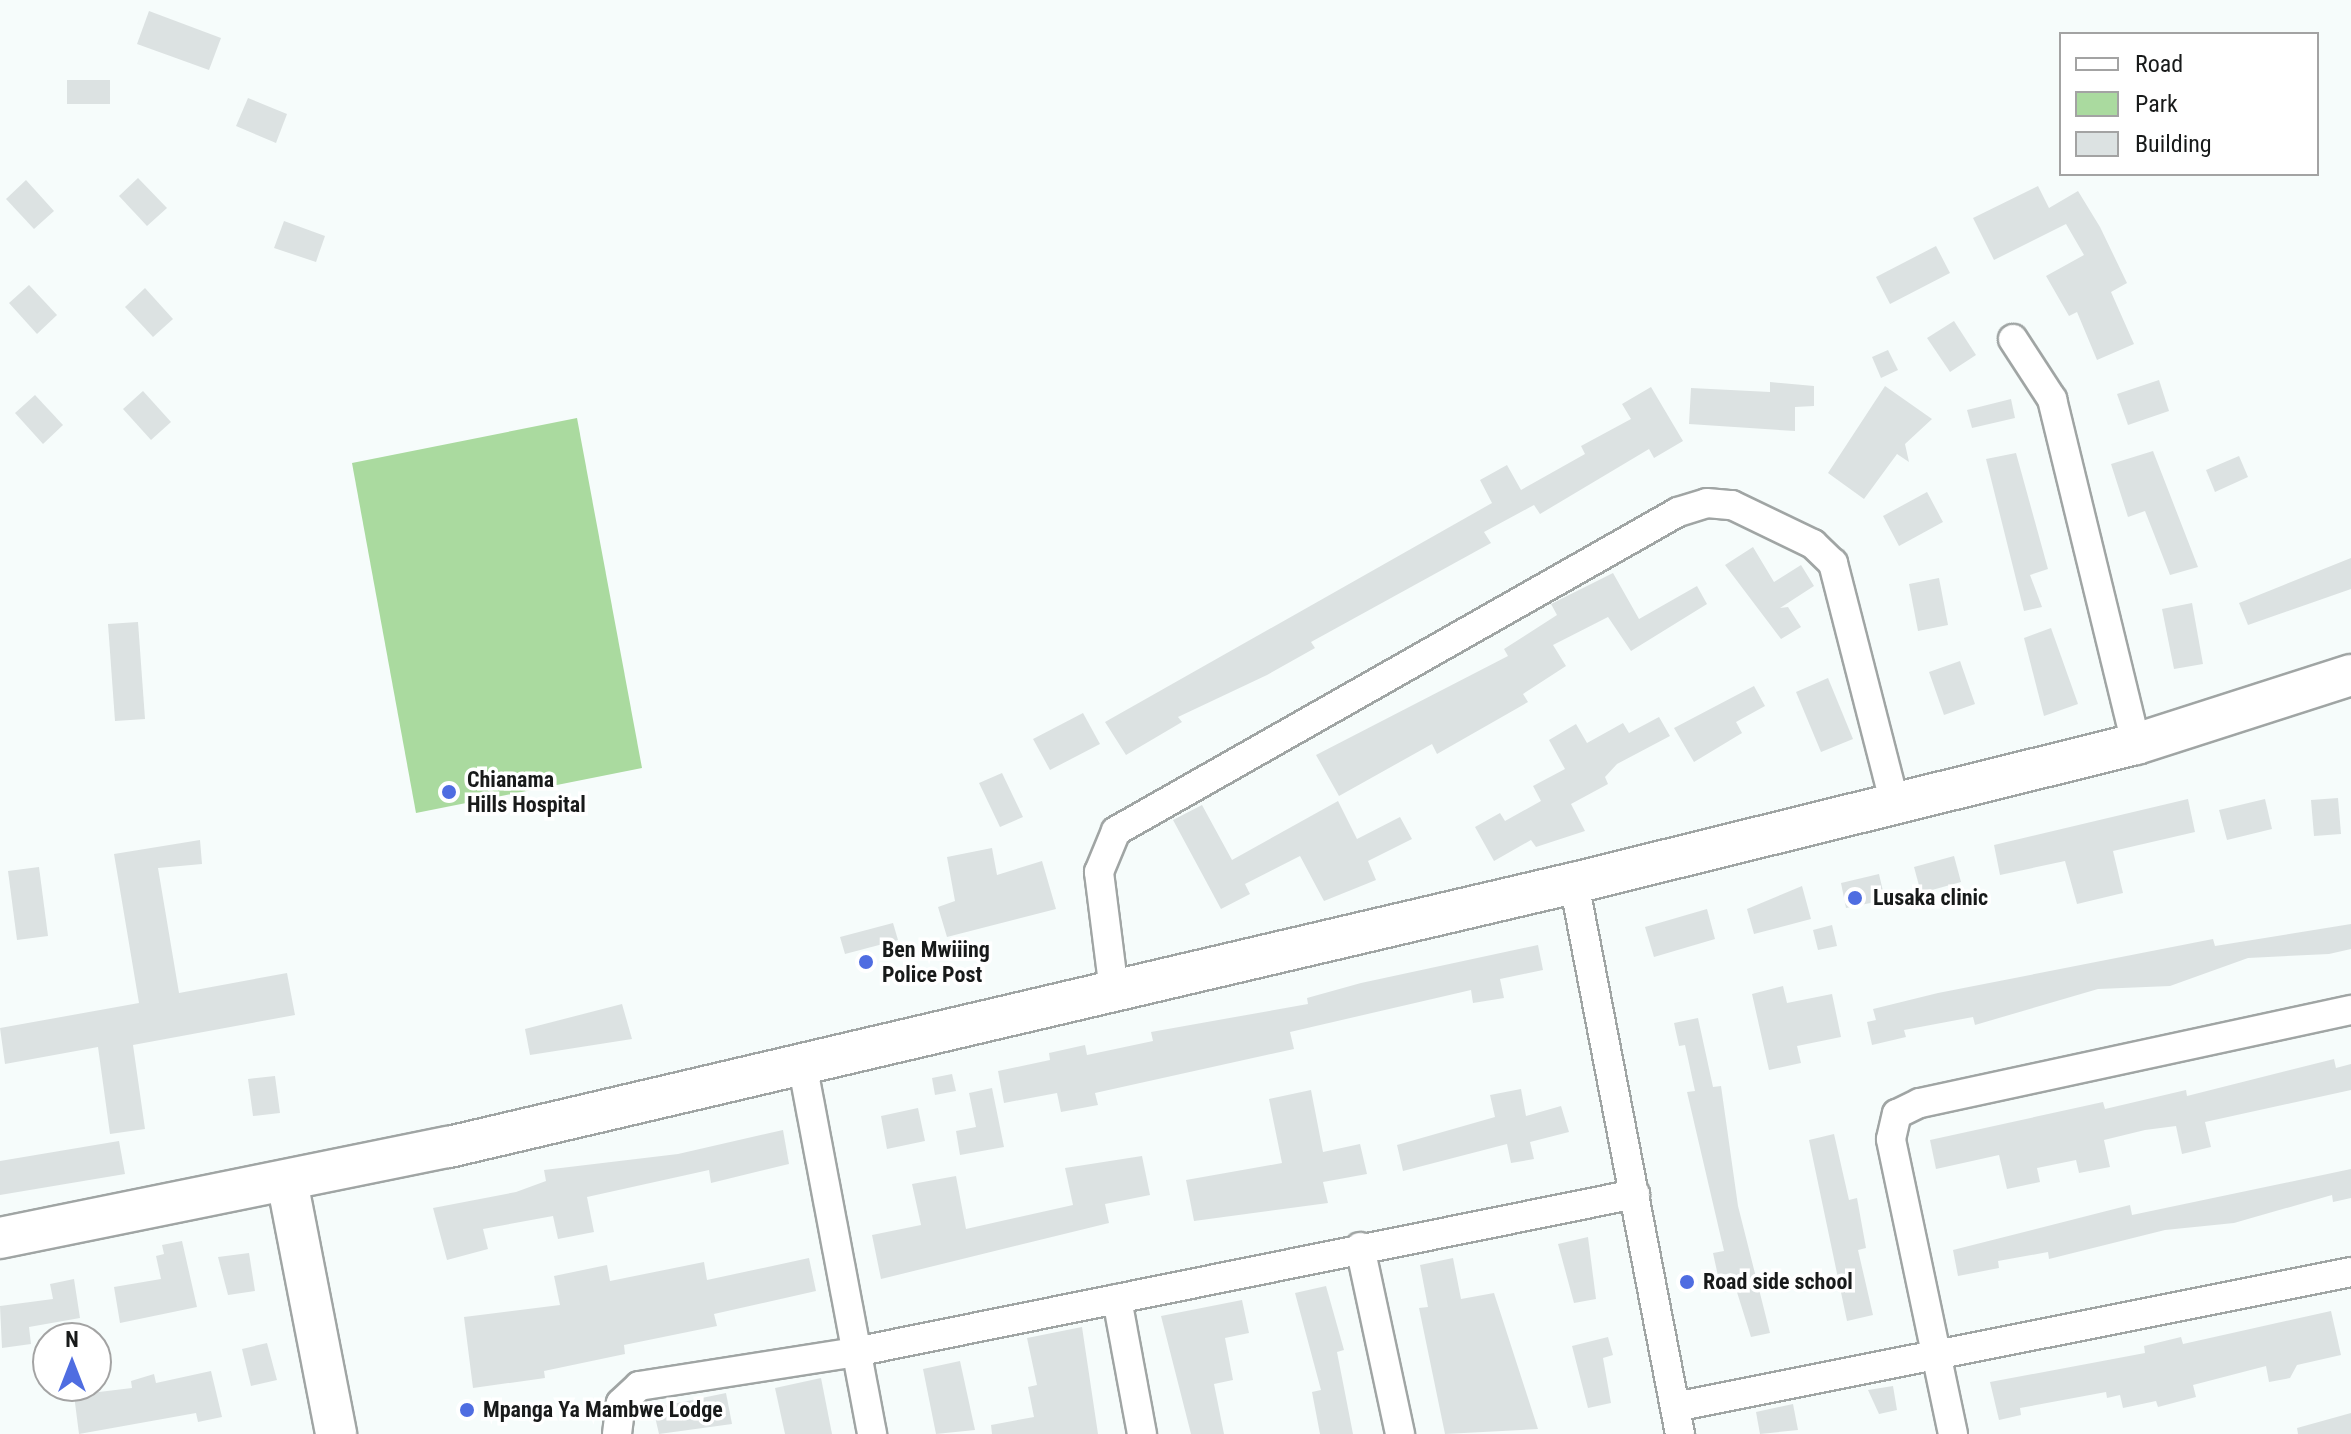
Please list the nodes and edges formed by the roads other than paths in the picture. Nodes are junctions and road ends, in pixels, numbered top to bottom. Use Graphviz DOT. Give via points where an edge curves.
graph roads {
  1 [pos="2013,339"];
  2 [pos="2351,675"];
  3 [pos="2136,744"];
  4 [pos="1894,800"];
  5 [pos="1574,883"];
  6 [pos="1114,991"];
  7 [pos="2351,1010"];
  8 [pos="802,1063"];
  9 [pos="287,1181"];
  10 [pos="1635,1194"];
  11 [pos="0,1238"];
  12 [pos="1360,1247"];
  13 [pos="2351,1272"];
  14 [pos="1117,1299"];
  15 [pos="855,1352"];
  16 [pos="1935,1357"];
  17 [pos="1678,1421"];
  18 [pos="336,1434"];
  19 [pos="617,1434"];
  20 [pos="872,1434"];
  21 [pos="1142,1434"];
  22 [pos="1400,1434"];
  23 [pos="1953,1434"];
  1 -- 3 [label="street" via="2052,399"];
  2 -- 3 [label="main road"];
  3 -- 4 [label="main road"];
  4 -- 5 [label="main road"];
  4 -- 6 [label="street" via="1833,563 1813,544 1732,505 1707,503 1678,512 1116,831 1099,872"];
  5 -- 6 [label="main road"];
  5 -- 10 [label="street"];
  6 -- 8 [label="main road"];
  7 -- 16 [label="street" via="1920,1103 1897,1114 1891,1139"];
  8 -- 9 [label="main road"];
  8 -- 15 [label="street"];
  9 -- 11 [label="main road"];
  9 -- 18 [label="main road"];
  10 -- 12 [label="street"];
  10 -- 17 [label="street"];
  12 -- 14 [label="street"];
  12 -- 22 [label="street"];
  13 -- 16 [label="street"];
  14 -- 15 [label="street"];
  14 -- 21 [label="street"];
  15 -- 19 [label="street" via="639,1386 621,1403"];
  15 -- 20 [label="street"];
  16 -- 17 [label="street"];
  16 -- 23 [label="street"];
}
